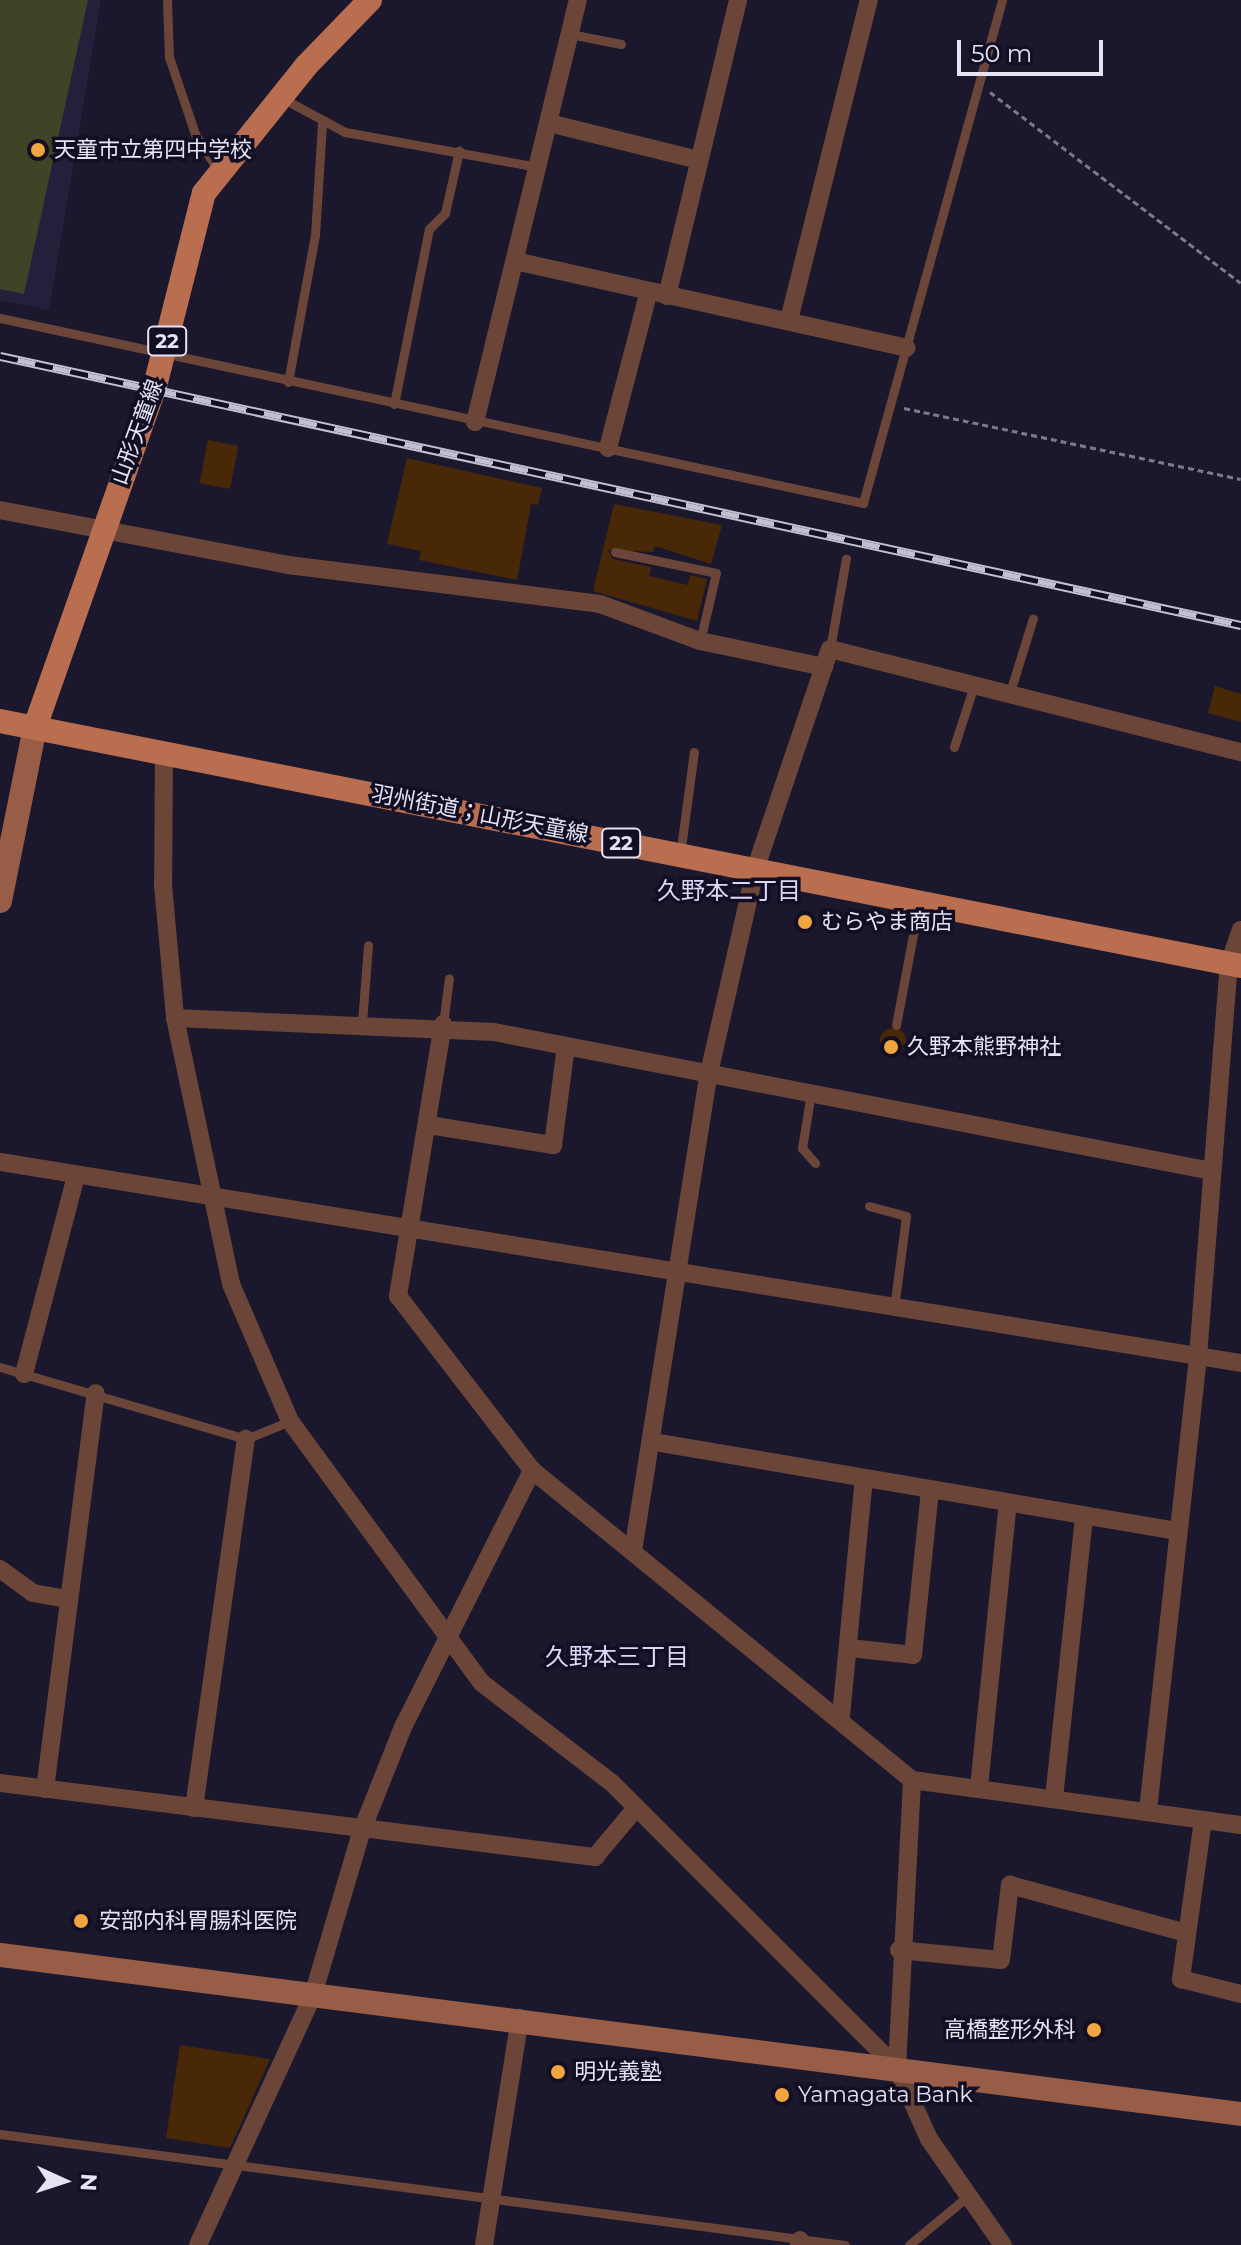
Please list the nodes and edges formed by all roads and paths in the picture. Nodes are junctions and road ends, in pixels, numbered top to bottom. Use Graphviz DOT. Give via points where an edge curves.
graph roads {
  1 [pos="167,0"];
  2 [pos="370,0"];
  3 [pos="578,0"];
  4 [pos="738,0"];
  5 [pos="869,0"];
  6 [pos="1002,0"];
  7 [pos="570,34"];
  8 [pos="621,44"];
  9 [pos="979,84"];
  10 [pos="279,97"];
  11 [pos="549,123"];
  12 [pos="322,124"];
  13 [pos="459,151"];
  14 [pos="698,160"];
  15 [pos="538,167"];
  16 [pos="217,169"];
  17 [pos="515,261"];
  18 [pos="1241,272"];
  19 [pos="1240,282"];
  20 [pos="658,294"];
  21 [pos="0,318"];
  22 [pos="789,320"];
  23 [pos="906,348"];
  24 [pos="164,354"];
  25 [pos="288,382"];
  26 [pos="394,404"];
  27 [pos="890,405"];
  28 [pos="475,422"];
  29 [pos="608,448"];
  30 [pos="1241,479"];
  31 [pos="0,510"];
  32 [pos="100,530"];
  33 [pos="615,552"];
  34 [pos="846,558"];
  35 [pos="1033,618"];
  36 [pos="700,641"];
  37 [pos="827,658"];
  38 [pos="975,682"];
  39 [pos="1010,692"];
  40 [pos="0,721"];
  41 [pos="35,727"];
  42 [pos="954,747"];
  43 [pos="164,752"];
  44 [pos="694,752"];
  45 [pos="1241,752"];
  46 [pos="680,855"];
  47 [pos="755,870"];
  48 [pos="0,901"];
  49 [pos="919,903"];
  50 [pos="1241,930"];
  51 [pos="368,945"];
  52 [pos="1235,965"];
  53 [pos="449,978"];
  54 [pos="175,1018"];
  55 [pos="362,1022"];
  56 [pos="443,1024"];
  57 [pos="896,1025"];
  58 [pos="566,1046"];
  59 [pos="709,1073"];
  60 [pos="811,1093"];
  61 [pos="429,1125"];
  62 [pos="0,1162"];
  63 [pos="815,1163"];
  64 [pos="1212,1171"];
  65 [pos="76,1176"];
  66 [pos="213,1198"];
  67 [pos="869,1206"];
  68 [pos="409,1230"];
  69 [pos="679,1272"];
  70 [pos="894,1308"];
  71 [pos="1198,1356"];
  72 [pos="1241,1363"];
  73 [pos="0,1367"];
  74 [pos="24,1374"];
  75 [pos="96,1393"];
  76 [pos="290,1421"];
  77 [pos="246,1439"];
  78 [pos="654,1442"];
  79 [pos="532,1470"];
  80 [pos="864,1478"];
  81 [pos="930,1490"];
  82 [pos="1008,1503"];
  83 [pos="1084,1516"];
  84 [pos="1177,1531"];
  85 [pos="633,1551"];
  86 [pos="0,1569"];
  87 [pos="68,1599"];
  88 [pos="443,1638"];
  89 [pos="850,1648"];
  90 [pos="841,1716"];
  91 [pos="912,1780"];
  92 [pos="0,1783"];
  93 [pos="979,1787"];
  94 [pos="45,1789"];
  95 [pos="1054,1798"];
  96 [pos="194,1808"];
  97 [pos="636,1808"];
  98 [pos="1148,1810"];
  99 [pos="1203,1820"];
  100 [pos="1241,1825"];
  101 [pos="362,1830"];
  102 [pos="1187,1933"];
  103 [pos="899,1950"];
  104 [pos="0,1955"];
  105 [pos="1241,1994"];
  106 [pos="313,1995"];
  107 [pos="520,2018"];
  108 [pos="897,2068"];
  109 [pos="1241,2114"];
  110 [pos="0,2134"];
  111 [pos="235,2164"];
  112 [pos="968,2196"];
  113 [pos="492,2197"];
  114 [pos="799,2243"];
  115 [pos="198,2245"];
  116 [pos="484,2245"];
  117 [pos="845,2245"];
  118 [pos="909,2245"];
  119 [pos="1003,2245"];
  1 -- 16 [label="lane" via="169,57 195,134"];
  2 -- 10 [label="main road, 山形天童線 / 22"];
  3 -- 7 [label="street"];
  4 -- 14 [label="street"];
  5 -- 22 [label="street"];
  6 -- 9 [label="lane"];
  7 -- 8 [label="lane"];
  7 -- 11 [label="street"];
  9 -- 19 [label="path"];
  9 -- 23 [label="lane"];
  10 -- 12 [label="lane"];
  10 -- 16 [label="main road, 山形天童線 / 22"];
  11 -- 14 [label="street"];
  11 -- 15 [label="street"];
  12 -- 13 [label="lane"];
  12 -- 25 [label="lane" via="315,235"];
  13 -- 15 [label="lane"];
  13 -- 26 [label="lane" via="445,213 429,229"];
  14 -- 20 [label="street"];
  15 -- 17 [label="street"];
  16 -- 24 [label="main road, 山形天童線 / 22" via="191,225"];
  17 -- 20 [label="street"];
  17 -- 28 [label="street"];
  18 -- 19 [label="path"];
  20 -- 22 [label="street"];
  20 -- 29 [label="street"];
  21 -- 24 [label="lane"];
  22 -- 23 [label="street"];
  23 -- 27 [label="lane"];
  24 -- 25 [label="lane"];
  24 -- 32 [label="main road, 山形天童線 / 22"];
  25 -- 26 [label="lane"];
  26 -- 28 [label="lane"];
  27 -- 29 [label="lane" via="863,503"];
  27 -- 30 [label="path"];
  28 -- 29 [label="lane"];
  31 -- 32 [label="street"];
  32 -- 36 [label="street" via="288,565 600,604"];
  32 -- 41 [label="main road, 山形天童線 / 22"];
  33 -- 36 [label="lane" via="716,573"];
  34 -- 37 [label="lane"];
  35 -- 39 [label="lane"];
  36 -- 37 [label="street"];
  37 -- 38 [label="street"];
  37 -- 47 [label="street"];
  38 -- 39 [label="street"];
  38 -- 42 [label="lane"];
  39 -- 45 [label="street"];
  40 -- 41 [label="main road, 羽州街道；山形天童線 / 22"];
  41 -- 43 [label="main road, 羽州街道；山形天童線 / 22"];
  41 -- 48 [label="street"];
  43 -- 46 [label="main road, 羽州街道；山形天童線 / 22"];
  43 -- 54 [label="street" via="163,885"];
  44 -- 46 [label="lane"];
  46 -- 47 [label="main road, 羽州街道；山形天童線 / 22"];
  47 -- 49 [label="main road, 羽州街道；山形天童線 / 22"];
  47 -- 59 [label="street"];
  49 -- 52 [label="main road, 羽州街道；山形天童線 / 22"];
  49 -- 57 [label="lane"];
  50 -- 52 [label="street"];
  51 -- 55 [label="lane"];
  52 -- 64 [label="street"];
  53 -- 56 [label="lane"];
  54 -- 55 [label="street"];
  54 -- 66 [label="street"];
  55 -- 56 [label="street"];
  56 -- 58 [label="street"];
  56 -- 61 [label="street"];
  58 -- 59 [label="street"];
  58 -- 61 [label="street" via="553,1145"];
  59 -- 60 [label="street"];
  59 -- 69 [label="street"];
  60 -- 63 [label="lane" via="802,1148"];
  60 -- 64 [label="street"];
  61 -- 68 [label="street"];
  62 -- 65 [label="street"];
  64 -- 71 [label="street"];
  65 -- 66 [label="street"];
  65 -- 74 [label="street"];
  66 -- 68 [label="street"];
  66 -- 76 [label="street" via="245,1328"];
  67 -- 70 [label="lane" via="906,1216"];
  68 -- 69 [label="street"];
  68 -- 79 [label="street" via="398,1296"];
  69 -- 70 [label="street"];
  69 -- 78 [label="street"];
  70 -- 71 [label="street"];
  71 -- 72 [label="street"];
  71 -- 84 [label="street"];
  73 -- 74 [label="lane"];
  74 -- 75 [label="lane"];
  75 -- 77 [label="lane"];
  75 -- 87 [label="street"];
  76 -- 77 [label="lane"];
  76 -- 88 [label="street"];
  77 -- 96 [label="street"];
  78 -- 80 [label="street"];
  78 -- 85 [label="street"];
  79 -- 85 [label="street"];
  79 -- 88 [label="street"];
  80 -- 81 [label="street"];
  80 -- 89 [label="street"];
  81 -- 82 [label="street"];
  81 -- 89 [label="street" via="913,1655"];
  82 -- 83 [label="street"];
  82 -- 93 [label="street"];
  83 -- 84 [label="street"];
  83 -- 95 [label="street"];
  84 -- 98 [label="street"];
  85 -- 90 [label="street"];
  86 -- 87 [label="street" via="33,1593"];
  87 -- 94 [label="street"];
  88 -- 97 [label="street" via="482,1683"];
  88 -- 101 [label="street"];
  89 -- 90 [label="street"];
  90 -- 91 [label="street"];
  91 -- 93 [label="street"];
  91 -- 103 [label="street"];
  92 -- 94 [label="street"];
  93 -- 95 [label="street"];
  94 -- 96 [label="street"];
  95 -- 98 [label="street"];
  96 -- 101 [label="street"];
  97 -- 101 [label="street" via="595,1857"];
  97 -- 108 [label="street"];
  98 -- 99 [label="street"];
  99 -- 100 [label="street"];
  99 -- 102 [label="street"];
  101 -- 106 [label="street"];
  102 -- 103 [label="street" via="1010,1885 1001,1960"];
  102 -- 105 [label="street" via="1181,1979"];
  103 -- 108 [label="street"];
  104 -- 106 [label="street"];
  106 -- 107 [label="street"];
  106 -- 111 [label="street"];
  107 -- 108 [label="street"];
  107 -- 113 [label="street"];
  108 -- 109 [label="street"];
  108 -- 112 [label="street" via="929,2139"];
  110 -- 111 [label="lane"];
  111 -- 113 [label="lane"];
  111 -- 115 [label="street"];
  112 -- 118 [label="lane"];
  112 -- 119 [label="street"];
  113 -- 114 [label="lane"];
  113 -- 116 [label="street"];
  114 -- 117 [label="lane"];
}
